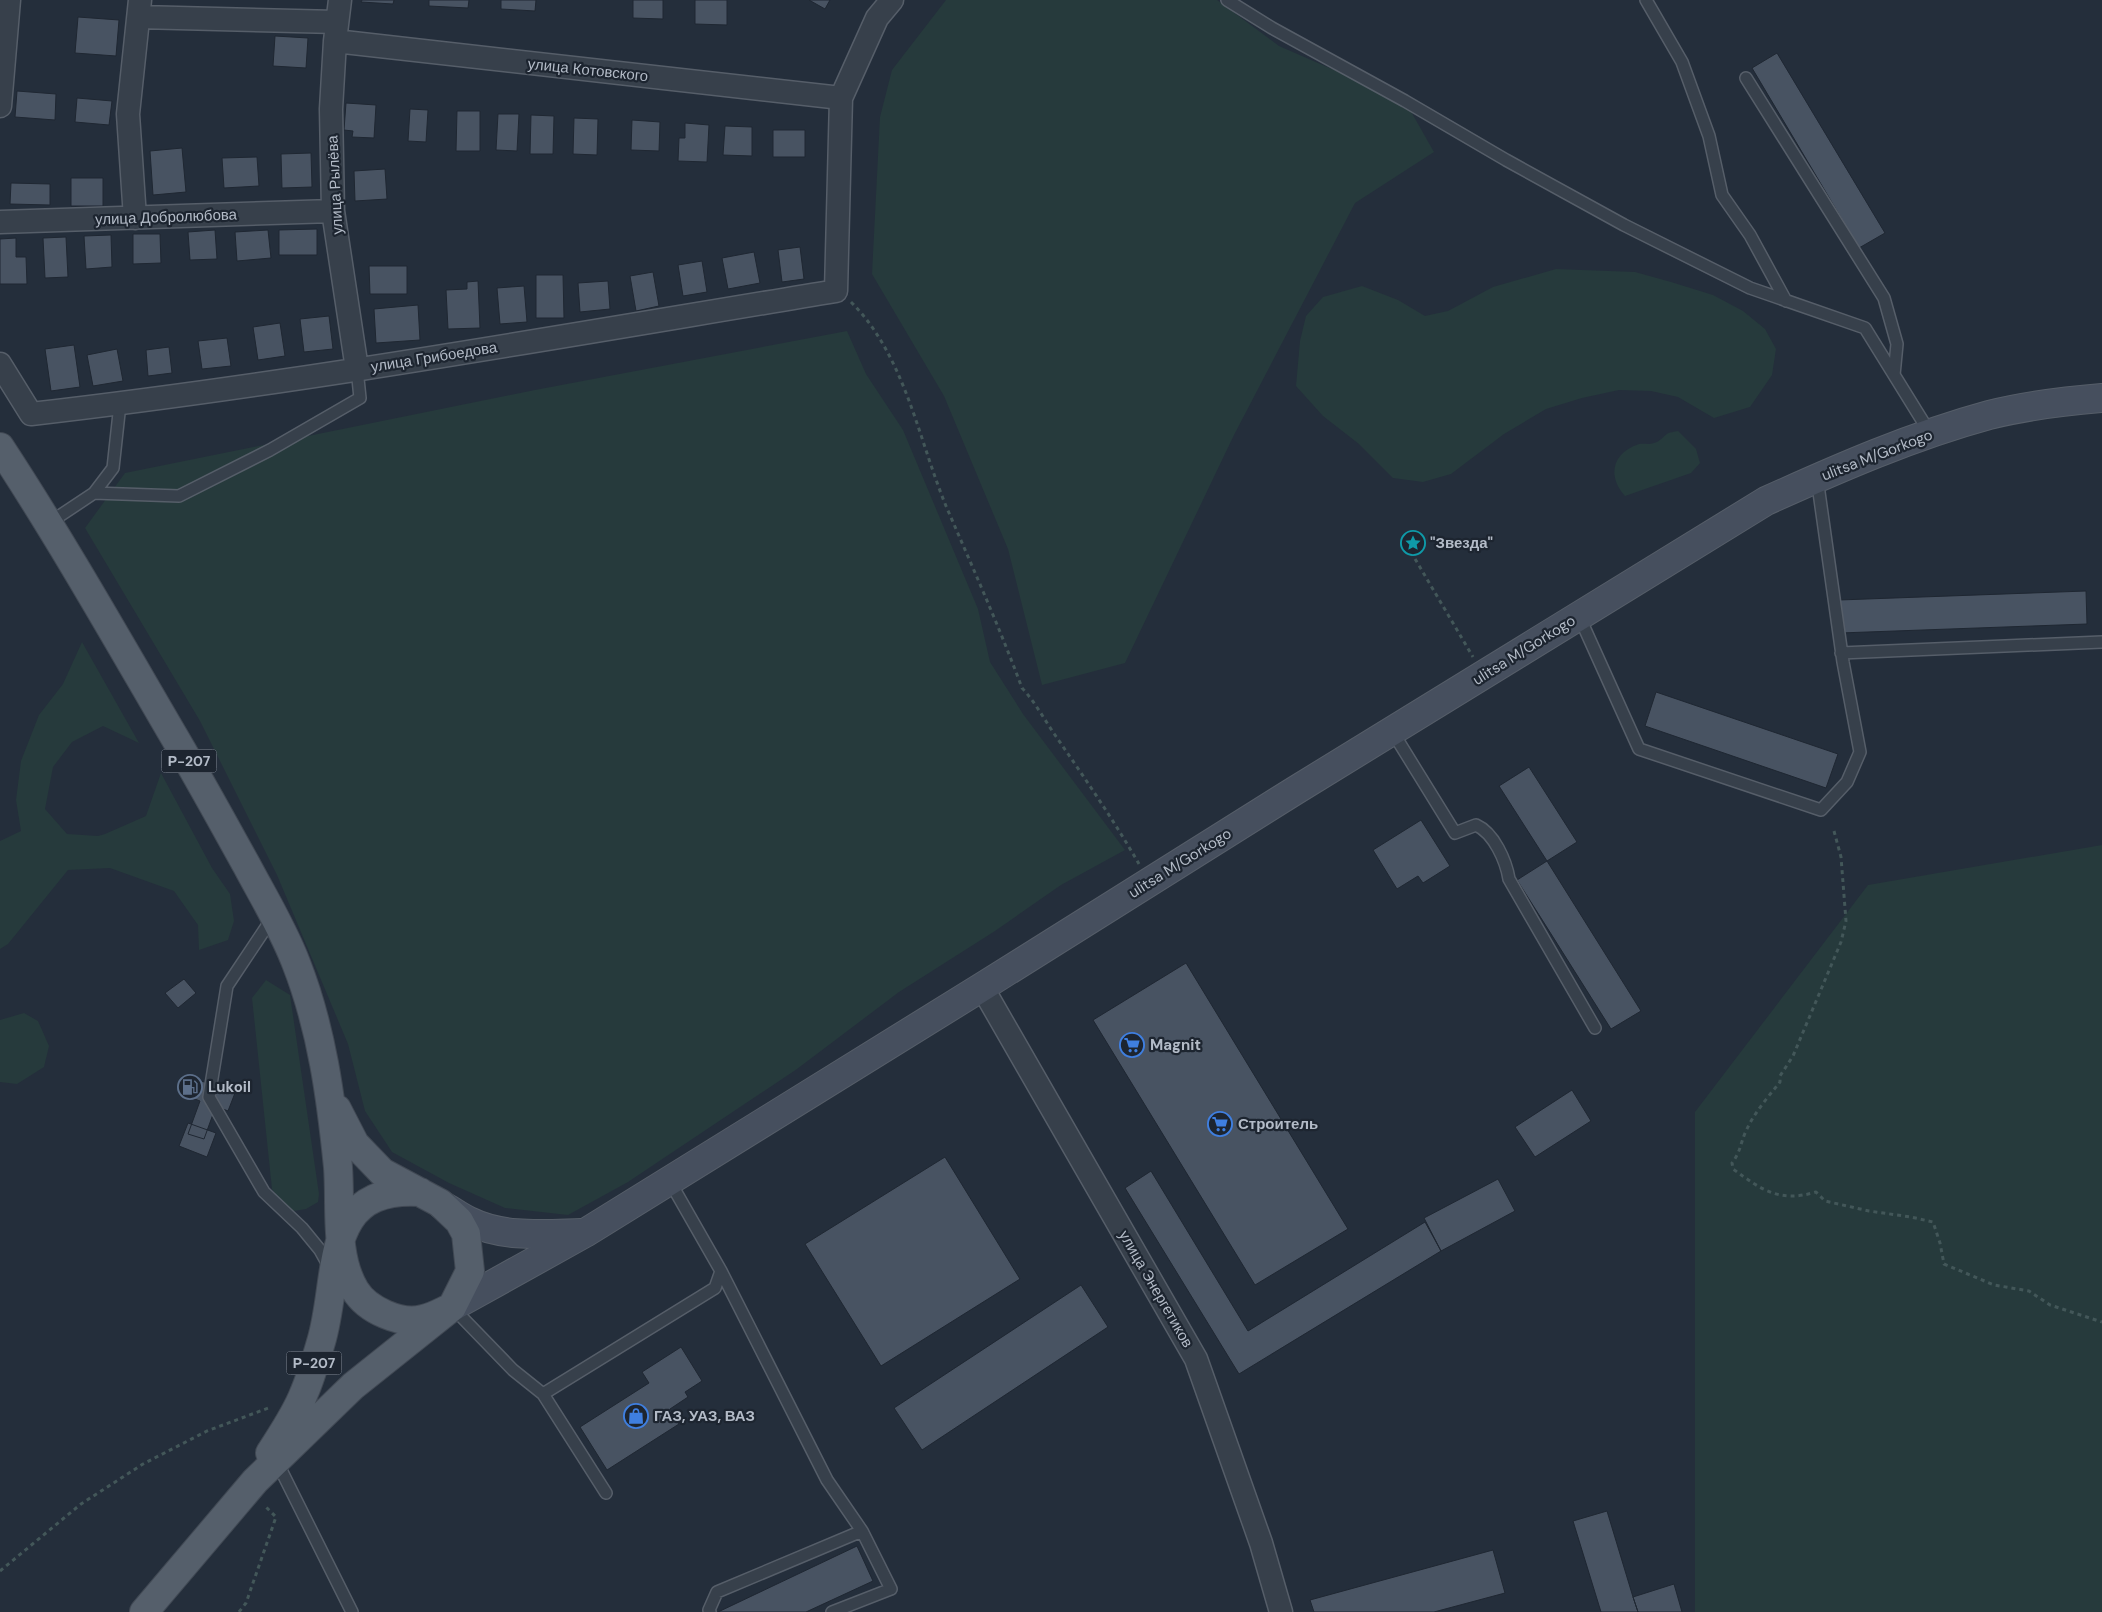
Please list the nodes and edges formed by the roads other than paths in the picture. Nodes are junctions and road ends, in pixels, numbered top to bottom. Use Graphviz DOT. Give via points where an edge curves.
graph roads {
  1 [pos="9,0"];
  2 [pos="340,0"];
  3 [pos="892,0"];
  4 [pos="1227,0"];
  5 [pos="1646,0"];
  6 [pos="140,9"];
  7 [pos="336,32"];
  8 [pos="1746,78"];
  9 [pos="841,98"];
  10 [pos="0,106"];
  11 [pos="333,211"];
  12 [pos="135,218"];
  13 [pos="0,222"];
  14 [pos="1786,301"];
  15 [pos="0,364"];
  16 [pos="357,369"];
  17 [pos="1894,375"];
  18 [pos="2102,398"];
  19 [pos="120,404"];
  20 [pos="1930,433"];
  21 [pos="0,447"];
  22 [pos="1817,478"];
  23 [pos="94,493"];
  24 [pos="49,523"];
  25 [pos="1579,616"];
  26 [pos="2102,642"];
  27 [pos="1841,653"];
  28 [pos="1392,731"];
  29 [pos="274,916"];
  30 [pos="982,987"];
  31 [pos="1596,1028"];
  32 [pos="331,1097"];
  33 [pos="669,1180"];
  34 [pos="430,1198"];
  35 [pos="585,1233"];
  36 [pos="341,1234"];
  37 [pos="721,1272"];
  38 [pos="334,1274"];
  39 [pos="452,1307"];
  40 [pos="543,1394"];
  41 [pos="276,1460"];
  42 [pos="251,1485"];
  43 [pos="606,1493"];
  44 [pos="862,1531"];
  45 [pos="144,1612"];
  46 [pos="352,1612"];
  47 [pos="710,1612"];
  48 [pos="832,1612"];
  49 [pos="1281,1612"];
  1 -- 10 [label="street"];
  2 -- 7 [label="street, улица Рылёва"];
  3 -- 9 [label="street" via="877,18"];
  4 -- 14 [label="lane" via="1624,225 1750,288"];
  5 -- 14 [label="lane" via="1682,62 1709,136 1722,195 1750,235"];
  6 -- 7 [label="street, улица Котовского"];
  6 -- 12 [label="street" via="128,114"];
  7 -- 9 [label="street, улица Котовского"];
  7 -- 11 [label="street, улица Рылёва" via="331,109"];
  8 -- 17 [label="lane" via="1884,298 1897,344"];
  9 -- 16 [label="street, улица Грибоедова" via="836,291"];
  11 -- 12 [label="street, улица Добролюбова"];
  11 -- 16 [label="street, улица Рылёва"];
  12 -- 13 [label="street, улица Добролюбова"];
  14 -- 17 [label="lane" via="1865,328"];
  15 -- 19 [label="street, улица Грибоедова" via="31,414"];
  16 -- 19 [label="street, улица Грибоедова"];
  16 -- 23 [label="lane" via="360,398 270,450 179,496"];
  17 -- 20 [label="lane"];
  18 -- 20 [label="main road, ulitsa M/Gorkogo" via="1991,415"];
  19 -- 23 [label="lane" via="113,468"];
  20 -- 22 [label="main road, ulitsa M/Gorkogo"];
  21 -- 24 [label="main road, Р-207"];
  22 -- 25 [label="main road, ulitsa M/Gorkogo" via="1766,501"];
  22 -- 27 [label="lane"];
  23 -- 24 [label="lane"];
  24 -- 29 [label="main road, Р-207" via="197,776"];
  25 -- 27 [label="lane" via="1639,749 1822,810 1847,782 1860,752"];
  25 -- 28 [label="main road, ulitsa M/Gorkogo"];
  26 -- 27 [label="lane"];
  28 -- 30 [label="main road, ulitsa M/Gorkogo"];
  28 -- 31 [label="lane" via="1455,833 1476,825 1485,829 1506,864 1510,879"];
  29 -- 32 [label="main road, Р-207" via="296,964 319,1034"];
  29 -- 38 [label="lane" via="227,986 209,1097 264,1192 302,1228"];
  30 -- 33 [label="main road, ulitsa M/Gorkogo"];
  30 -- 49 [label="street, улица Энергетиков" via="1196,1359 1261,1543"];
  32 -- 34 [label="main road, Р-207" via="355,1144 382,1172"];
  32 -- 36 [label="main road, Р-207"];
  33 -- 35 [label="main road, ulitsa M/Gorkogo"];
  33 -- 37 [label="lane"];
  34 -- 35 [label="main road" via="470,1222 496,1229 522,1234"];
  34 -- 36 [label="main road" via="399,1191 367,1201 354,1213"];
  34 -- 39 [label="main road, Р-207" via="458,1221 466,1234 470,1271"];
  35 -- 39 [label="main road, ulitsa M/Gorkogo"];
  36 -- 38 [label="main road, Р-207"];
  36 -- 39 [label="main road, Р-207" via="347,1276 357,1294 374,1310 396,1318 422,1320"];
  37 -- 40 [label="lane" via="715,1288"];
  37 -- 44 [label="lane" via="827,1480"];
  38 -- 42 [label="main road, Р-207" via="322,1340 304,1394"];
  39 -- 40 [label="lane" via="513,1370"];
  39 -- 41 [label="main road, Р-207" via="353,1386"];
  40 -- 43 [label="lane"];
  41 -- 42 [label="main road, Р-207"];
  41 -- 46 [label="lane"];
  42 -- 45 [label="main road, Р-207"];
  44 -- 47 [label="lane" via="717,1592"];
  44 -- 48 [label="lane" via="891,1589"];
}
